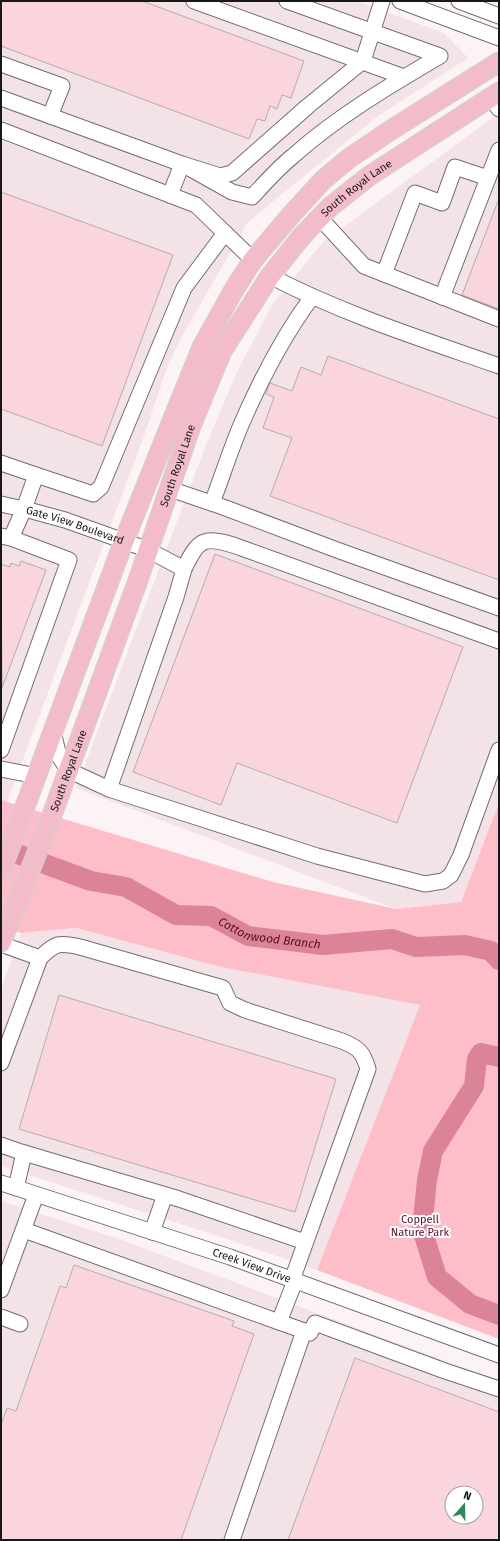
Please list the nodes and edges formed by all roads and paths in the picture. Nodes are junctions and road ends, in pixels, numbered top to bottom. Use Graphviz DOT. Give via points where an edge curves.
graph roads {
  1 [pos="194,1"];
  2 [pos="286,1"];
  3 [pos="382,1"];
  4 [pos="400,1"];
  5 [pos="459,1"];
  6 [pos="499,16"];
  7 [pos="372,32"];
  8 [pos="499,38"];
  9 [pos="363,61"];
  10 [pos="499,62"];
  11 [pos="1,64"];
  12 [pos="404,77"];
  13 [pos="1,98"];
  14 [pos="496,99"];
  15 [pos="50,116"];
  16 [pos="1,130"];
  17 [pos="499,150"];
  18 [pos="182,164"];
  19 [pos="488,178"];
  20 [pos="170,195"];
  21 [pos="320,218"];
  22 [pos="225,233"];
  23 [pos="253,260"];
  24 [pos="384,274"];
  25 [pos="270,276"];
  26 [pos="312,296"];
  27 [pos="442,297"];
  28 [pos="499,319"];
  29 [pos="499,366"];
  30 [pos="1,463"];
  31 [pos="36,475"];
  32 [pos="170,489"];
  33 [pos="212,503"];
  34 [pos="1,504"];
  35 [pos="24,509"];
  36 [pos="6,537"];
  37 [pos="124,541"];
  38 [pos="148,550"];
  39 [pos="184,569"];
  40 [pos="499,608"];
  41 [pos="499,640"];
  42 [pos="53,732"];
  43 [pos="1,750"];
  44 [pos="499,750"];
  45 [pos="1,769"];
  46 [pos="68,770"];
  47 [pos="34,784"];
  48 [pos="109,789"];
  49 [pos="1,871"];
  50 [pos="1,943"];
  51 [pos="40,958"];
  52 [pos="1,1063"];
  53 [pos="1,1145"];
  54 [pos="24,1153"];
  55 [pos="1,1183"];
  56 [pos="16,1188"];
  57 [pos="36,1195"];
  58 [pos="165,1195"];
  59 [pos="24,1230"];
  60 [pos="152,1232"];
  61 [pos="305,1242"];
  62 [pos="294,1281"];
  63 [pos="1,1290"];
  64 [pos="1,1317"];
  65 [pos="279,1322"];
  66 [pos="20,1324"];
  67 [pos="304,1331"];
  68 [pos="499,1355"];
  69 [pos="499,1389"];
  70 [pos="232,1540"];
  1 -- 9 [label="street"];
  2 -- 7 [label="street"];
  3 -- 7 [label="street"];
  4 -- 8 [label="street"];
  5 -- 6 [label="street"];
  7 -- 9 [label="street"];
  7 -- 12 [label="street" via="440,56"];
  9 -- 12 [label="street"];
  9 -- 18 [label="street" via="232,173 220,176"];
  10 -- 23 [label="main road, South Royal Lane" via="348,159 323,180"];
  11 -- 15 [label="street" via="62,86"];
  12 -- 18 [label="street" via="338,120 292,156 252,197 232,192"];
  13 -- 15 [label="street"];
  14 -- 21 [label="main road, South Royal Lane" via="369,176"];
  15 -- 18 [label="street"];
  16 -- 20 [label="street"];
  17 -- 19 [label="street"];
  18 -- 20 [label="street"];
  19 -- 24 [label="street" via="455,167 442,203 415,193"];
  19 -- 27 [label="street"];
  20 -- 22 [label="street" via="196,205"];
  21 -- 24 [label="street" via="364,266"];
  21 -- 25 [label="main road, South Royal Lane"];
  22 -- 23 [label="street"];
  22 -- 31 [label="street" via="184,288 101,487 93,494"];
  23 -- 25 [label="main road"];
  23 -- 37 [label="main road, South Royal Lane" via="202,347"];
  24 -- 27 [label="street"];
  25 -- 26 [label="street"];
  25 -- 32 [label="main road, South Royal Lane" via="222,351 191,426"];
  26 -- 29 [label="street" via="397,330"];
  26 -- 33 [label="street" via="270,364 241,426"];
  27 -- 28 [label="street"];
  30 -- 31 [label="street"];
  31 -- 35 [label="street"];
  32 -- 33 [label="street"];
  32 -- 38 [label="main road, South Royal Lane"];
  33 -- 40 [label="street"];
  34 -- 35 [label="street, Gate View Boulevard"];
  35 -- 36 [label="street"];
  35 -- 37 [label="street, Gate View Boulevard" via="65,520"];
  36 -- 43 [label="street" via="69,560"];
  37 -- 38 [label="street, Gate View Boulevard"];
  37 -- 42 [label="main road, South Royal Lane"];
  38 -- 39 [label="street, Gate View Boulevard"];
  38 -- 46 [label="main road, South Royal Lane"];
  39 -- 41 [label="street" via="194,551 203,542 214,540"];
  39 -- 48 [label="street"];
  42 -- 46 [label="street" via="59,756"];
  42 -- 47 [label="main road, South Royal Lane"];
  44 -- 48 [label="street" via="451,875 443,881 425,884 316,856"];
  45 -- 47 [label="street"];
  46 -- 48 [label="street"];
  46 -- 50 [label="main road, South Royal Lane"];
  47 -- 49 [label="main road, South Royal Lane"];
  50 -- 51 [label="street"];
  51 -- 52 [label="street"];
  51 -- 61 [label="street" via="51,947 64,943 80,947 223,988 230,1004 342,1040 356,1047 364,1056 368,1069"];
  53 -- 54 [label="street"];
  54 -- 56 [label="street"];
  54 -- 58 [label="street"];
  55 -- 56 [label="street, Creek View Drive"];
  56 -- 57 [label="street, Creek View Drive"];
  57 -- 59 [label="street"];
  57 -- 60 [label="street, Creek View Drive"];
  58 -- 60 [label="street"];
  58 -- 61 [label="street"];
  59 -- 63 [label="street"];
  59 -- 65 [label="street"];
  60 -- 62 [label="street, Creek View Drive"];
  61 -- 62 [label="street"];
  62 -- 65 [label="street"];
  62 -- 68 [label="street, Creek View Drive"];
  64 -- 66 [label="street"];
  65 -- 67 [label="street"];
  67 -- 69 [label="street" via="310,1333 314,1323"];
  67 -- 70 [label="street"];
}
